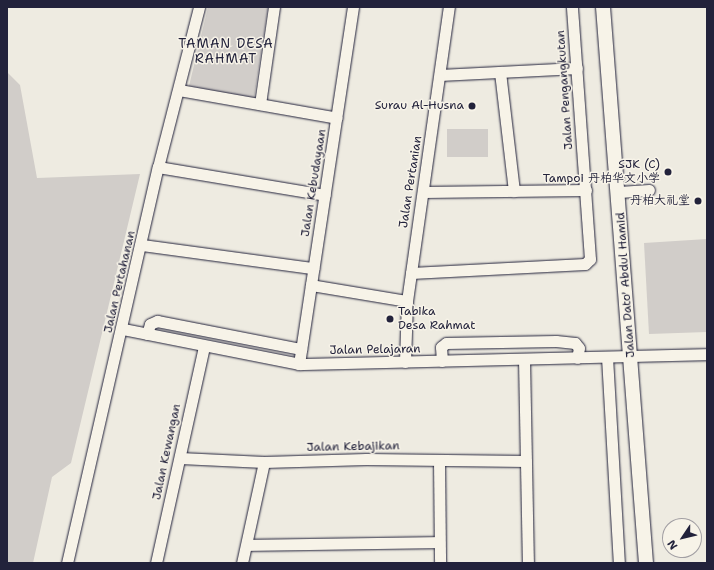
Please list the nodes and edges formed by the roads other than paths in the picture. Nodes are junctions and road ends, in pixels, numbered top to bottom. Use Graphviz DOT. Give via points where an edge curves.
graph roads {
  1 [pos="199,7"];
  2 [pos="274,7"];
  3 [pos="353,7"];
  4 [pos="449,7"];
  5 [pos="572,7"];
  6 [pos="603,7"];
  7 [pos="576,68"];
  8 [pos="500,72"];
  9 [pos="440,75"];
  10 [pos="179,90"];
  11 [pos="260,104"];
  12 [pos="338,118"];
  13 [pos="158,168"];
  14 [pos="586,190"];
  15 [pos="648,190"];
  16 [pos="514,191"];
  17 [pos="423,192"];
  18 [pos="619,192"];
  19 [pos="325,195"];
  20 [pos="142,245"];
  21 [pos="313,268"];
  22 [pos="411,273"];
  23 [pos="311,286"];
  24 [pos="406,301"];
  25 [pos="123,329"];
  26 [pos="147,334"];
  27 [pos="204,347"];
  28 [pos="301,349"];
  29 [pos="631,354"];
  30 [pos="707,354"];
  31 [pos="607,357"];
  32 [pos="577,358"];
  33 [pos="524,359"];
  34 [pos="442,361"];
  35 [pos="405,362"];
  36 [pos="299,364"];
  37 [pos="180,458"];
  38 [pos="439,460"];
  39 [pos="526,461"];
  40 [pos="264,462"];
  41 [pos="439,542"];
  42 [pos="248,545"];
  43 [pos="67,563"];
  44 [pos="156,563"];
  45 [pos="242,563"];
  46 [pos="440,563"];
  47 [pos="528,563"];
  48 [pos="619,563"];
  49 [pos="646,563"];
  1 -- 10 [label="street, Jalan Pertahanan"];
  2 -- 11 [label="street"];
  3 -- 12 [label="street, Jalan Kebudayaan"];
  4 -- 9 [label="street, Jalan Pertanian"];
  5 -- 7 [label="street, Jalan Pengangkutan"];
  6 -- 18 [label="street, Jalan Dato' Abdul Hamid"];
  7 -- 8 [label="street"];
  7 -- 14 [label="street, Jalan Pengangkutan"];
  8 -- 9 [label="street"];
  8 -- 16 [label="street"];
  9 -- 17 [label="street, Jalan Pertanian"];
  10 -- 11 [label="street"];
  10 -- 13 [label="street, Jalan Pertahanan"];
  11 -- 12 [label="street"];
  12 -- 19 [label="street, Jalan Kebudayaan"];
  13 -- 19 [label="street"];
  13 -- 20 [label="street, Jalan Pertahanan"];
  14 -- 16 [label="street"];
  14 -- 22 [label="street, Jalan Pengangkutan" via="590,259 585,264"];
  15 -- 18 [label="street"];
  16 -- 17 [label="street"];
  17 -- 22 [label="street, Jalan Pertanian"];
  18 -- 29 [label="street, Jalan Dato' Abdul Hamid"];
  19 -- 21 [label="street, Jalan Kebudayaan"];
  20 -- 21 [label="street"];
  20 -- 25 [label="street, Jalan Pertahanan"];
  21 -- 23 [label="street, Jalan Kebudayaan"];
  22 -- 24 [label="street, Jalan Pertanian"];
  23 -- 24 [label="street"];
  23 -- 28 [label="street, Jalan Kebudayaan"];
  24 -- 35 [label="street, Jalan Pertanian"];
  25 -- 26 [label="street, Jalan Pelajaran"];
  25 -- 43 [label="street, Jalan Pertahanan"];
  26 -- 27 [label="street, Jalan Pelajaran"];
  26 -- 28 [label="street" via="150,324 157,321"];
  27 -- 36 [label="street, Jalan Pelajaran"];
  27 -- 37 [label="street, Jalan Kewangan"];
  28 -- 36 [label="street, Jalan Kebudayaan"];
  29 -- 30 [label="street, Jalan Pelajaran"];
  29 -- 31 [label="street, Jalan Pelajaran"];
  29 -- 49 [label="street, Jalan Dato' Abdul Hamid"];
  31 -- 32 [label="street, Jalan Pelajaran"];
  31 -- 48 [label="street"];
  32 -- 33 [label="street, Jalan Pelajaran"];
  32 -- 34 [label="street" via="579,348 575,343 527,341 446,343 441,346"];
  33 -- 34 [label="street, Jalan Pelajaran"];
  33 -- 39 [label="street"];
  34 -- 35 [label="street, Jalan Pelajaran"];
  35 -- 36 [label="street, Jalan Pelajaran"];
  37 -- 40 [label="street, Jalan Kebajikan"];
  37 -- 44 [label="street, Jalan Kewangan"];
  38 -- 39 [label="street, Jalan Kebajikan"];
  38 -- 40 [label="street, Jalan Kebajikan"];
  38 -- 41 [label="street"];
  39 -- 47 [label="street"];
  40 -- 42 [label="street"];
  41 -- 42 [label="street"];
  41 -- 46 [label="street"];
  42 -- 45 [label="street"];
}
